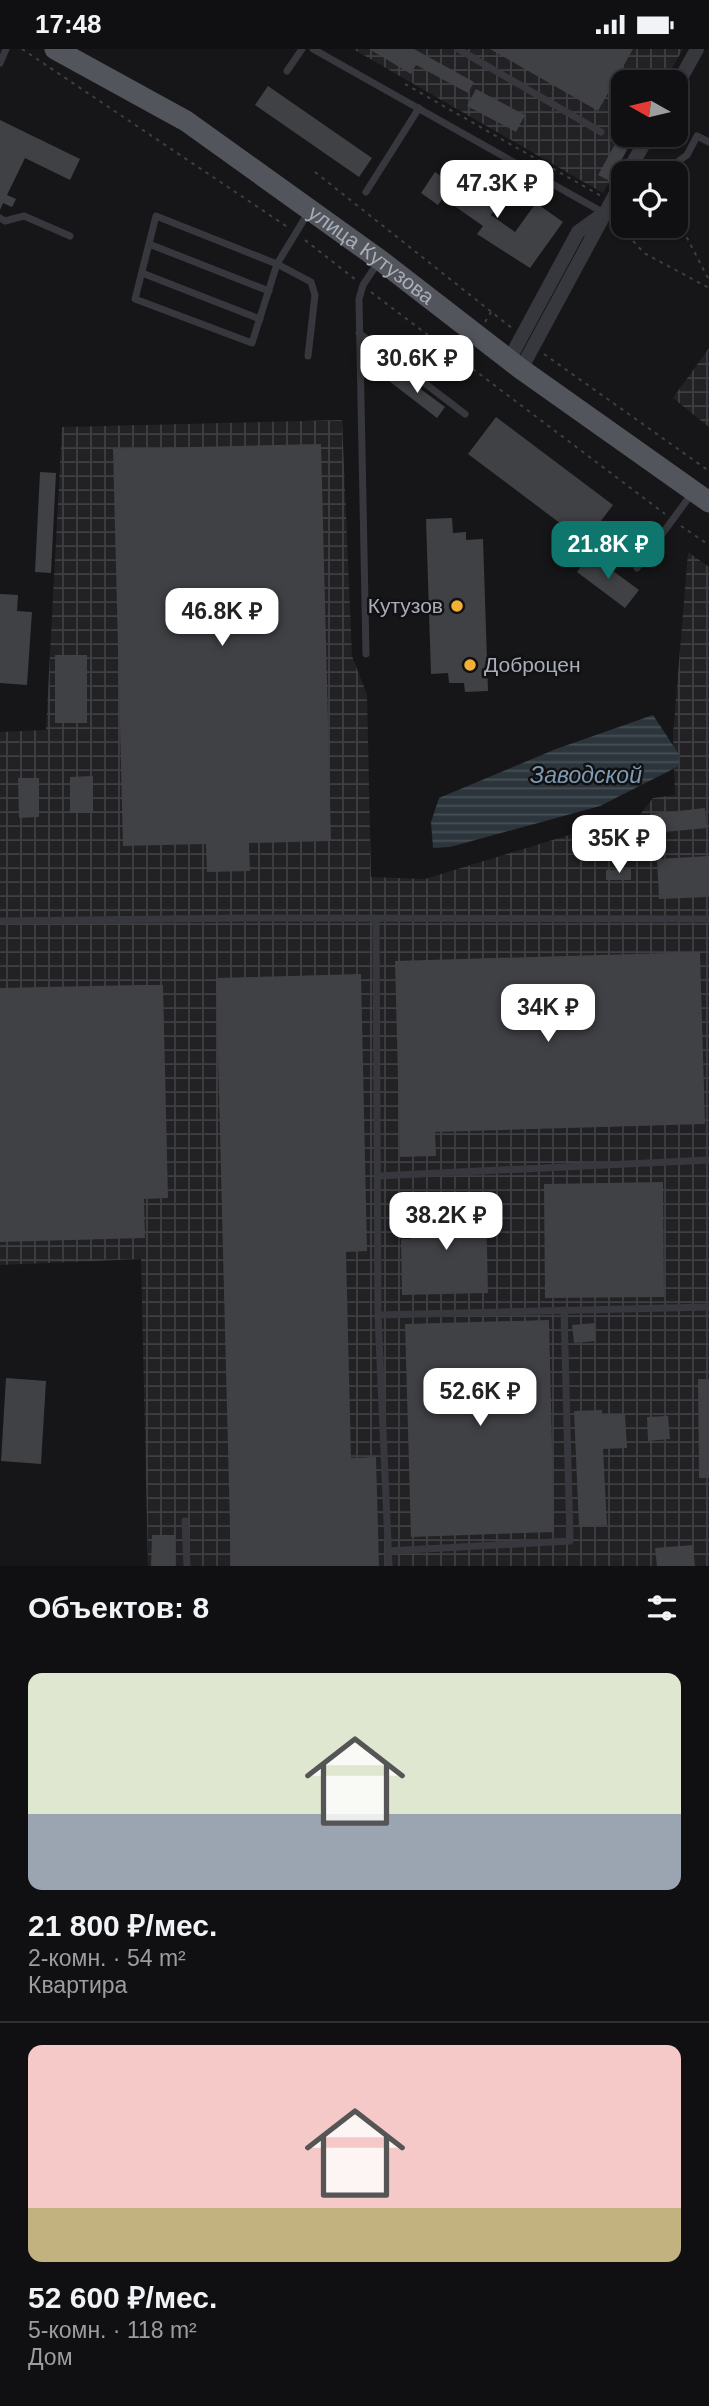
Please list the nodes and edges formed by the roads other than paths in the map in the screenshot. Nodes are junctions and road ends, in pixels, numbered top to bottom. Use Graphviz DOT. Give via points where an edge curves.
graph roads {
  1 [pos="6,49"];
  2 [pos="55,49"];
  3 [pos="302,49"];
  4 [pos="313,49"];
  5 [pos="458,49"];
  6 [pos="697,49"];
  7 [pos="0,62"];
  8 [pos="685,70"];
  9 [pos="287,71"];
  10 [pos="419,107"];
  11 [pos="601,132"];
  12 [pos="709,142"];
  13 [pos="679,161"];
  14 [pos="366,192"];
  15 [pos="611,202"];
  16 [pos="311,209"];
  17 [pos="605,213"];
  18 [pos="0,218"];
  19 [pos="70,236"];
  20 [pos="149,244"];
  21 [pos="380,260"];
  22 [pos="277,264"];
  23 [pos="142,273"];
  24 [pos="269,291"];
  25 [pos="260,319"];
  26 [pos="359,333"];
  27 [pos="308,356"];
  28 [pos="515,364"];
  29 [pos="466,414"];
  30 [pos="701,496"];
  31 [pos="637,568"];
  32 [pos="366,654"];
  33 [pos="376,919"];
  34 [pos="709,919"];
  35 [pos="0,921"];
  36 [pos="709,1160"];
  37 [pos="378,1176"];
  38 [pos="709,1307"];
  39 [pos="564,1310"];
  40 [pos="378,1315"];
  41 [pos="185,1521"];
  42 [pos="388,1551"];
  43 [pos="187,1566"];
  44 [pos="389,1566"];
  1 -- 7 [label="lane"];
  2 -- 16 [label="main road, улица Кутузова" via="186,121"];
  3 -- 9 [label="lane"];
  4 -- 10 [label="lane"];
  5 -- 11 [label="lane"];
  6 -- 8 [label="street"];
  10 -- 14 [label="lane"];
  10 -- 17 [label="lane"];
  12 -- 13 [label="lane" via="697,136"];
  15 -- 17 [label="street"];
  16 -- 21 [label="main road, улица Кутузова"];
  16 -- 22 [label="lane"];
  17 -- 28 [label="street" via="535,347"];
  17 -- 28 [label="street" via="578,232 523,337"];
  18 -- 19 [label="lane" via="24,216"];
  20 -- 22 [label="lane" via="156,216"];
  20 -- 23 [label="lane"];
  20 -- 24 [label="lane"];
  21 -- 26 [label="lane" via="360,292"];
  21 -- 28 [label="main road, улица Кутузова"];
  22 -- 24 [label="lane"];
  22 -- 27 [label="lane" via="314,287"];
  23 -- 25 [label="lane"];
  23 -- 25 [label="lane" via="135,299 252,344"];
  24 -- 25 [label="lane"];
  26 -- 29 [label="lane"];
  26 -- 32 [label="lane"];
  28 -- 30 [label="main road, улица Кутузова"];
  30 -- 31 [label="lane"];
  33 -- 34 [label="lane"];
  33 -- 35 [label="lane"];
  33 -- 37 [label="lane"];
  36 -- 37 [label="lane"];
  37 -- 40 [label="lane"];
  38 -- 39 [label="lane"];
  39 -- 40 [label="lane"];
  39 -- 42 [label="lane" via="570,1541"];
  40 -- 42 [label="lane"];
  41 -- 43 [label="lane"];
  42 -- 44 [label="lane"];
}
